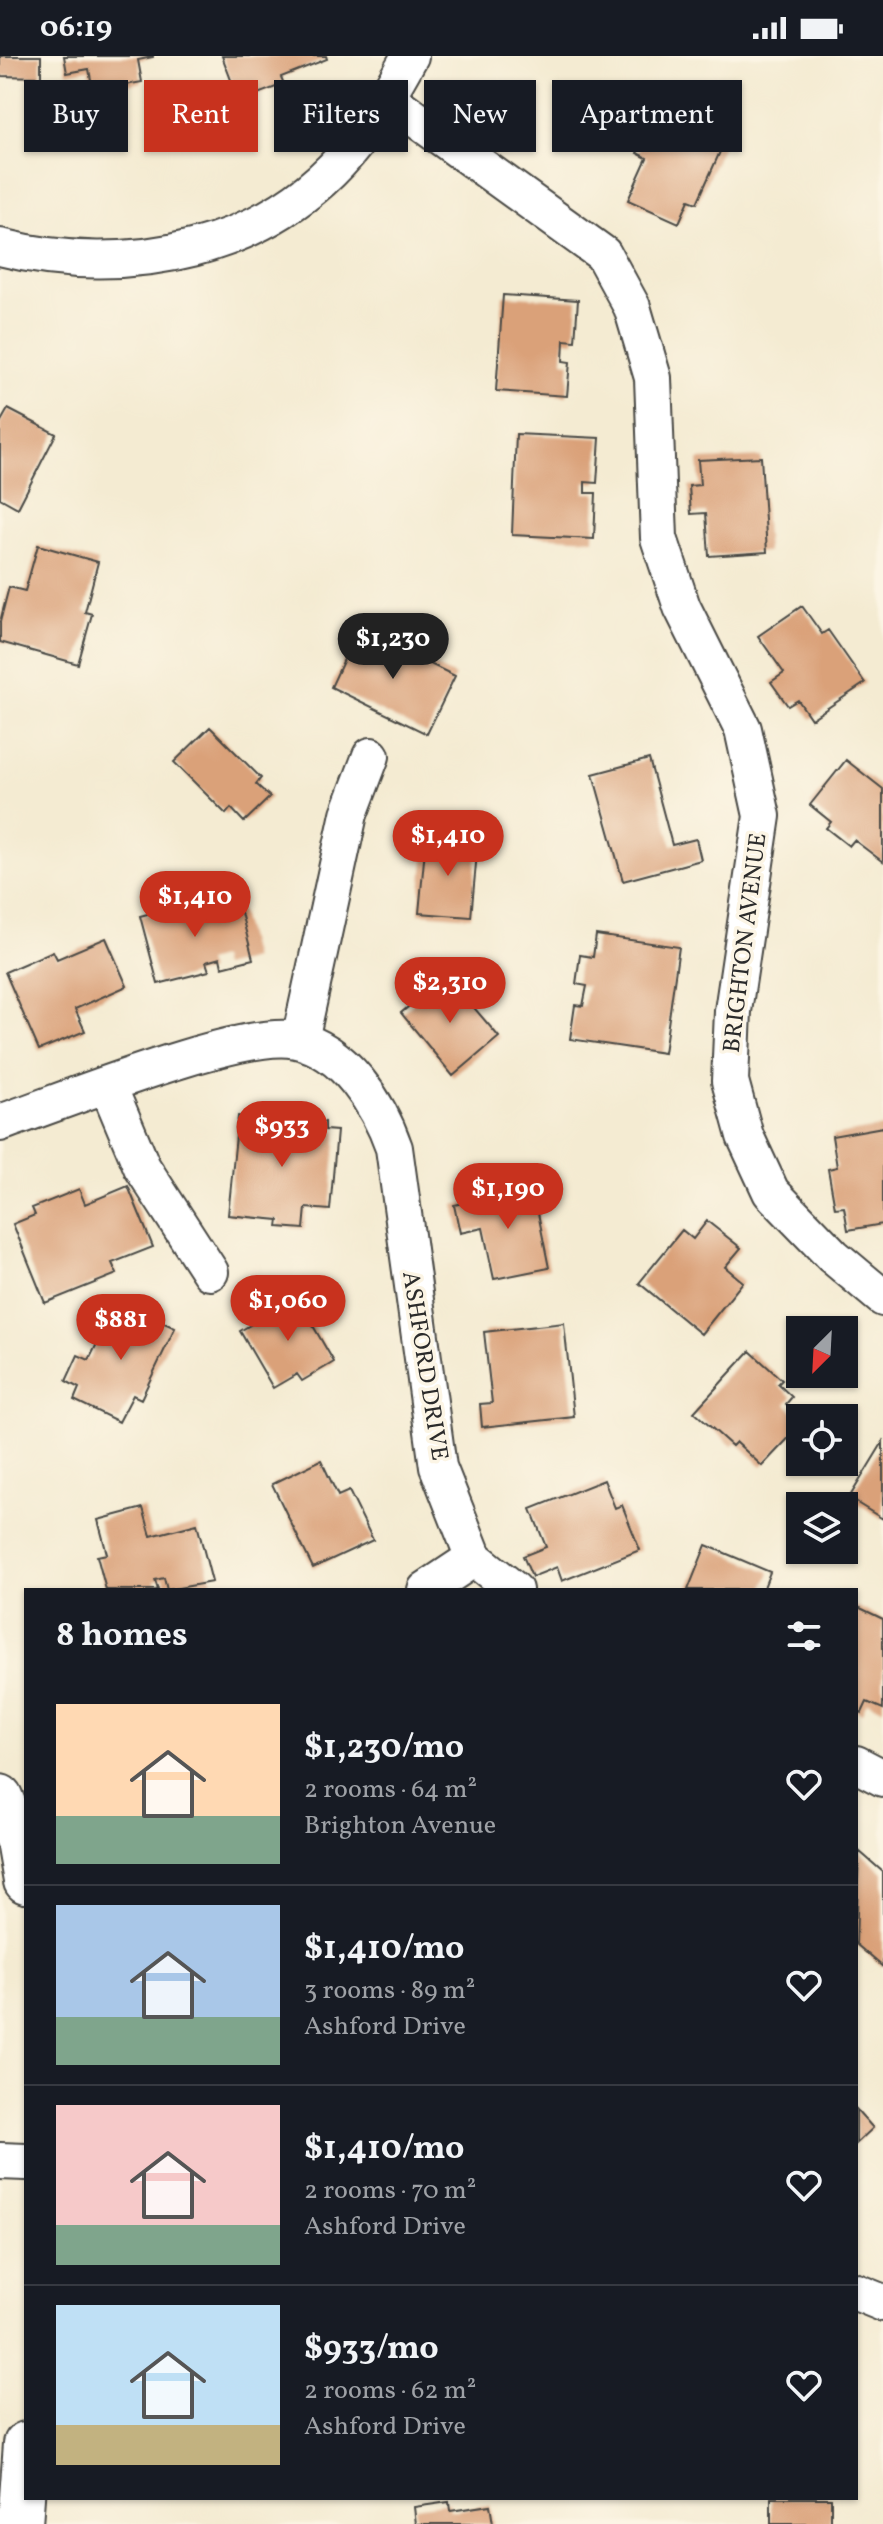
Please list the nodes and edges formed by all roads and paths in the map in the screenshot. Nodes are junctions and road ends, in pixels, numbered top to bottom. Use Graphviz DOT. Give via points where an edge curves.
graph roads {
  1 [pos="410,56"];
  2 [pos="397,80"];
  3 [pos="408,113"];
  4 [pos="347,152"];
  5 [pos="0,247"];
  6 [pos="371,756"];
  7 [pos="300,1040"];
  8 [pos="108,1086"];
  9 [pos="0,1123"];
  10 [pos="210,1272"];
  11 [pos="883,1298"];
  12 [pos="474,1558"];
  13 [pos="429,1588"];
  14 [pos="512,1588"];
  15 [pos="858,1765"];
  16 [pos="883,1778"];
  17 [pos="0,1797"];
  18 [pos="24,1870"];
  19 [pos="0,2161"];
  20 [pos="24,2162"];
  21 [pos="858,2293"];
  22 [pos="883,2303"];
  23 [pos="24,2471"];
  24 [pos="20,2524"];
  1 -- 2 [label="street"];
  3 -- 11 [label="street, BRIGHTON AVENUE" via="603,254 632,307 653,378 659,538 682,607 743,729 762,816 733,1011 730,1081 745,1136 771,1192"];
  4 -- 5 [label="street" via="321,179 259,225 171,255 78,260"];
  6 -- 7 [label="street" via="349,814"];
  7 -- 8 [label="street" via="251,1041"];
  7 -- 12 [label="street, ASHFORD DRIVE" via="351,1073 385,1121 394,1148 438,1467"];
  8 -- 9 [label="street"];
  8 -- 10 [label="street" via="142,1167"];
  12 -- 13 [label="street"];
  12 -- 14 [label="street, ASHFORD DRIVE"];
  15 -- 16 [label="street"];
  17 -- 18 [label="street" via="19,1841"];
  19 -- 20 [label="street"];
  21 -- 22 [label="street"];
  23 -- 24 [label="street"];
}
